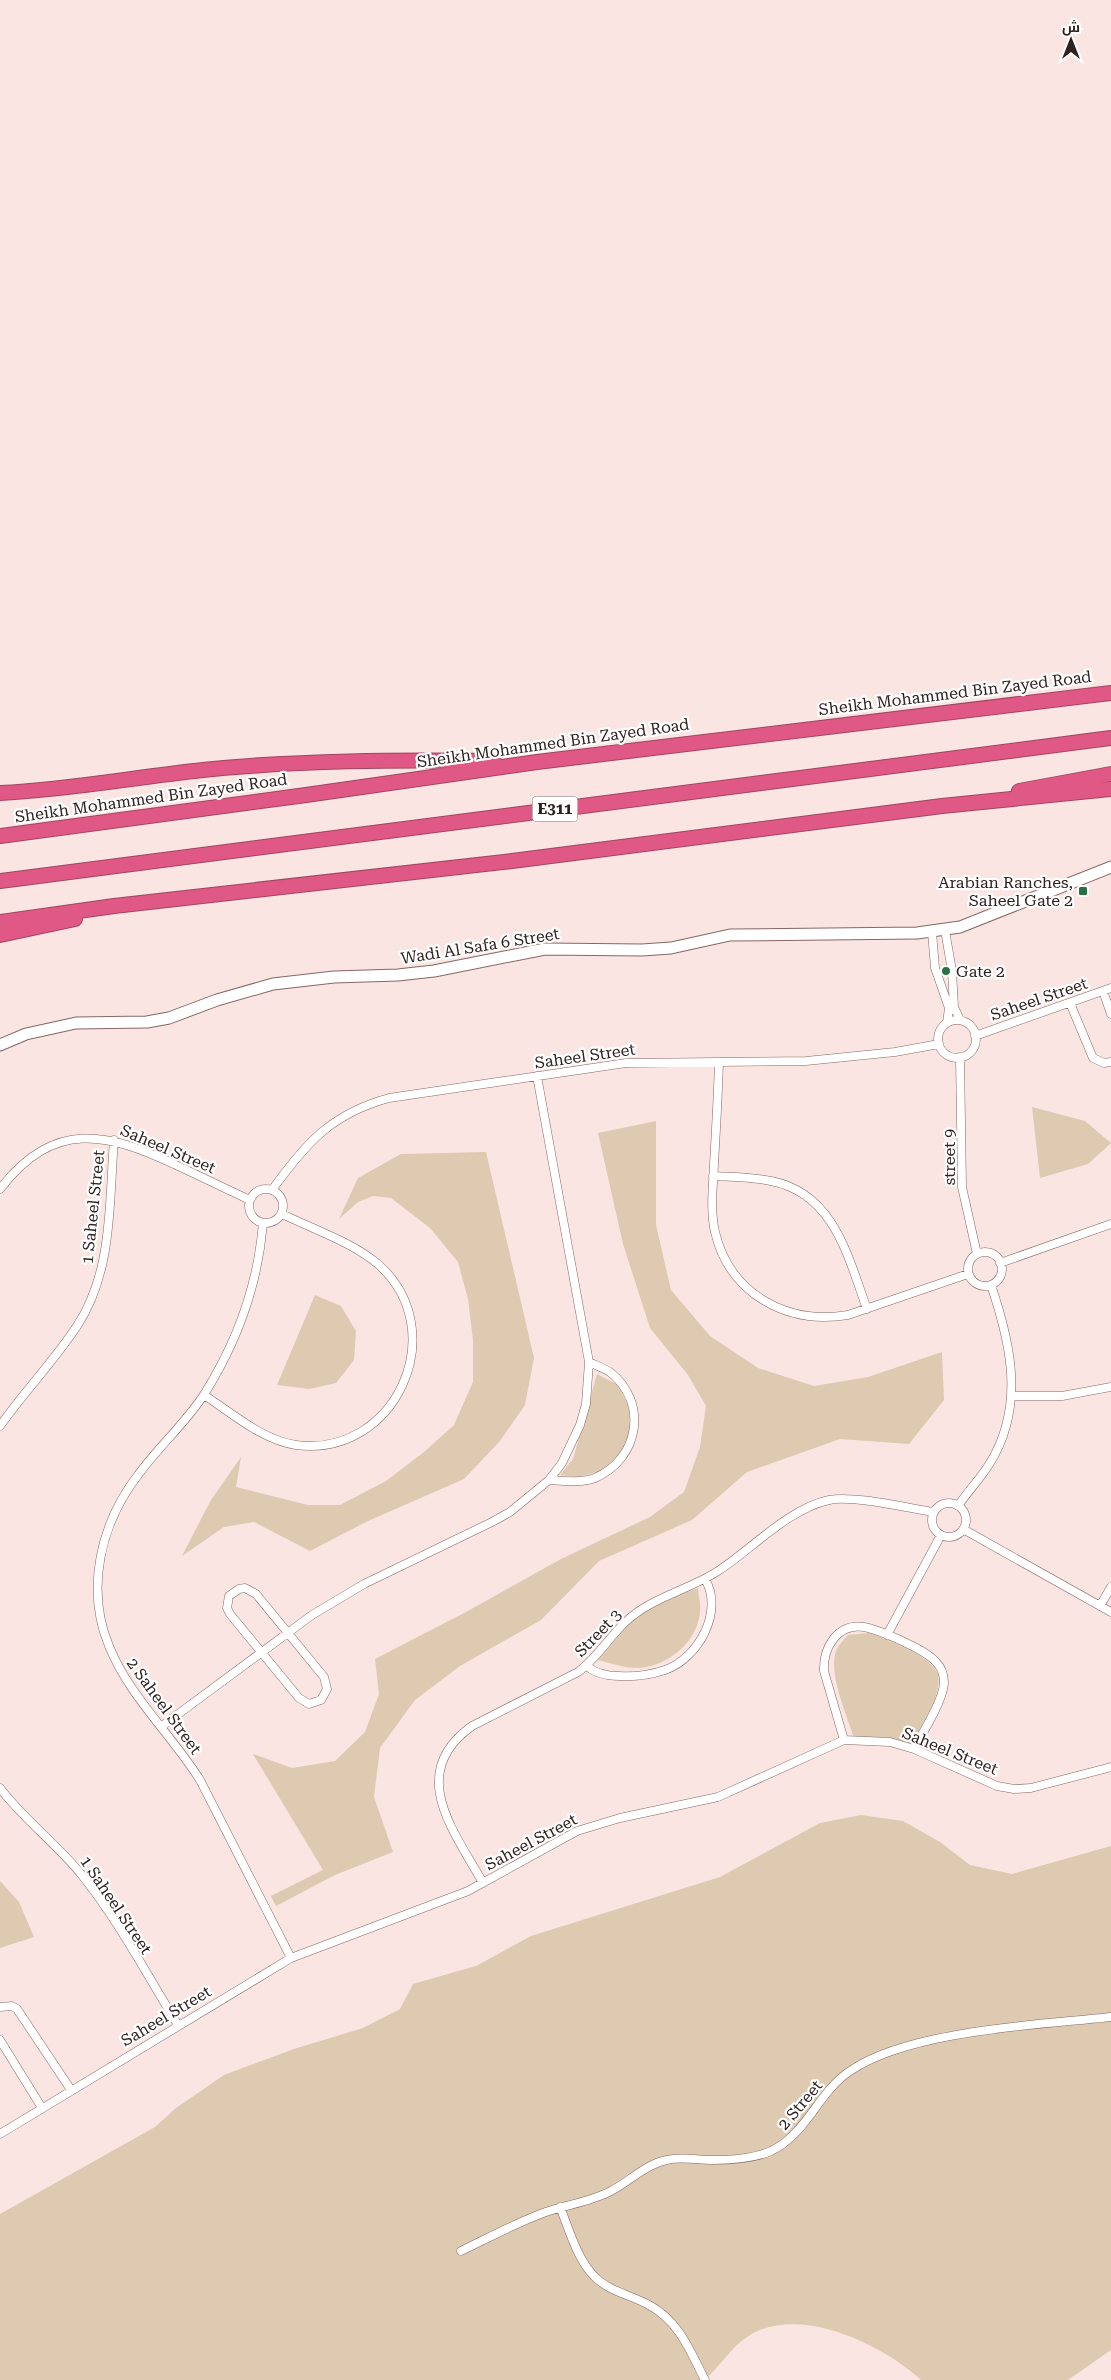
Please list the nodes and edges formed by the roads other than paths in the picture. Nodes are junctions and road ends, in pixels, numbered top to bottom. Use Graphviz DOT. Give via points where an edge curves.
graph roads {
  1 [pos="1111,692"];
  2 [pos="1111,738"];
  3 [pos="537,762"];
  4 [pos="1111,774"];
  5 [pos="1111,789"];
  6 [pos="2,794"];
  7 [pos="942,806"];
  8 [pos="0,836"];
  9 [pos="1111,867"];
  10 [pos="0,881"];
  11 [pos="114,906"];
  12 [pos="0,922"];
  13 [pos="945,930"];
  14 [pos="932,932"];
  15 [pos="0,935"];
  16 [pos="948,948"];
  17 [pos="933,949"];
  18 [pos="1111,988"];
  19 [pos="1103,991"];
  20 [pos="949,995"];
  21 [pos="1070,1003"];
  22 [pos="1111,1014"];
  23 [pos="960,1020"];
  24 [pos="947,1023"];
  25 [pos="975,1036"];
  26 [pos="939,1044"];
  27 [pos="0,1045"];
  28 [pos="960,1057"];
  29 [pos="719,1062"];
  30 [pos="1111,1062"];
  31 [pos="537,1076"];
  32 [pos="114,1140"];
  33 [pos="713,1176"];
  34 [pos="0,1189"];
  35 [pos="272,1190"];
  36 [pos="250,1200"];
  37 [pos="282,1214"];
  38 [pos="263,1223"];
  39 [pos="1111,1224"];
  40 [pos="978,1254"];
  41 [pos="1000,1263"];
  42 [pos="968,1274"];
  43 [pos="991,1285"];
  44 [pos="867,1308"];
  45 [pos="589,1362"];
  46 [pos="1111,1388"];
  47 [pos="204,1394"];
  48 [pos="1012,1396"];
  49 [pos="0,1426"];
  50 [pos="549,1480"];
  51 [pos="958,1506"];
  52 [pos="934,1512"];
  53 [pos="963,1529"];
  54 [pos="940,1535"];
  55 [pos="704,1579"];
  56 [pos="1111,1588"];
  57 [pos="1100,1606"];
  58 [pos="1111,1612"];
  59 [pos="287,1632"];
  60 [pos="887,1635"];
  61 [pos="261,1653"];
  62 [pos="586,1666"];
  63 [pos="162,1726"];
  64 [pos="844,1740"];
  65 [pos="914,1749"];
  66 [pos="1111,1767"];
  67 [pos="0,1788"];
  68 [pos="483,1884"];
  69 [pos="291,1958"];
  70 [pos="0,2007"];
  71 [pos="1111,2017"];
  72 [pos="178,2025"];
  73 [pos="0,2040"];
  74 [pos="71,2090"];
  75 [pos="42,2108"];
  76 [pos="0,2134"];
  77 [pos="560,2207"];
  78 [pos="460,2251"];
  79 [pos="705,2380"];
  1 -- 3 [label="highway, Sheikh Mohammed Bin Zayed Road"];
  2 -- 10 [label="highway, E311"];
  3 -- 6 [label="highway" via="396,760 255,766"];
  3 -- 8 [label="highway, Sheikh Mohammed Bin Zayed Road"];
  4 -- 7 [label="highway"];
  5 -- 7 [label="highway"];
  7 -- 11 [label="highway" via="512,861"];
  9 -- 13 [label="street, Wadi Al Safa 6 Street"];
  11 -- 12 [label="highway"];
  11 -- 15 [label="highway" via="66,922"];
  13 -- 14 [label="street, Wadi Al Safa 6 Street"];
  13 -- 16 [label="street"];
  14 -- 17 [label="street"];
  14 -- 27 [label="street, Wadi Al Safa 6 Street" via="762,933 730,935 671,948 545,949 434,971 274,984 169,1018 147,1022 76,1023 26,1034"];
  16 -- 17 [label="street"];
  16 -- 20 [label="street" via="952,971"];
  17 -- 20 [label="street" via="938,978"];
  18 -- 19 [label="street, Saheel Street"];
  19 -- 21 [label="street, Saheel Street"];
  19 -- 22 [label="street"];
  20 -- 23 [label="street"];
  20 -- 24 [label="street"];
  21 -- 25 [label="street, Saheel Street"];
  21 -- 30 [label="street" via="1093,1058"];
  23 -- 24 [label="street"];
  23 -- 25 [label="street" via="970,1026"];
  24 -- 26 [label="street" via="939,1032"];
  25 -- 28 [label="street" via="970,1052"];
  26 -- 28 [label="street" via="945,1053"];
  26 -- 29 [label="street, Saheel Street" via="806,1061"];
  28 -- 40 [label="street, street 9" via="962,1187"];
  29 -- 31 [label="street, Saheel Street" via="626,1063"];
  29 -- 33 [label="street"];
  31 -- 35 [label="street, Saheel Street" via="389,1098 354,1110 337,1119 307,1144"];
  31 -- 45 [label="street"];
  32 -- 34 [label="street, Saheel Street" via="78,1139 50,1146 24,1163"];
  32 -- 36 [label="street, Saheel Street" via="156,1155"];
  32 -- 49 [label="street, 1 Saheel Street" via="103,1260 92,1297 74,1331"];
  33 -- 44 [label="street" via="771,1181 788,1186 818,1204 839,1233"];
  33 -- 44 [label="street" via="715,1232 729,1266 752,1292 781,1310 814,1318 840,1316"];
  35 -- 36 [label="street" via="262,1190"];
  35 -- 37 [label="street" via="283,1202"];
  36 -- 38 [label="street" via="250,1212"];
  37 -- 38 [label="street" via="274,1222"];
  37 -- 47 [label="street" via="360,1251 390,1277 410,1317 411,1361 405,1382 394,1402 361,1432 319,1445 274,1439"];
  38 -- 47 [label="street, 2 Saheel Street" via="254,1288 238,1332"];
  39 -- 41 [label="street"];
  40 -- 41 [label="street" via="988,1253"];
  40 -- 42 [label="street" via="969,1262"];
  41 -- 43 [label="street" via="1001,1274"];
  42 -- 43 [label="street" via="974,1283"];
  42 -- 44 [label="street"];
  43 -- 48 [label="street" via="1000,1310 1011,1363"];
  45 -- 50 [label="street" via="586,1404 580,1425 562,1463"];
  45 -- 50 [label="street" via="609,1372 625,1388 633,1409 634,1431 627,1452 612,1469 593,1479"];
  46 -- 48 [label="street" via="1062,1396"];
  47 -- 63 [label="street, 2 Saheel Street" via="128,1488 113,1518 100,1557 98,1603 108,1644 127,1682"];
  48 -- 51 [label="street" via="994,1456"];
  50 -- 59 [label="street" via="510,1512 364,1584"];
  51 -- 52 [label="street" via="947,1503"];
  51 -- 53 [label="street" via="966,1519"];
  52 -- 54 [label="street" via="932,1522"];
  52 -- 55 [label="street, Street 3" via="848,1499 816,1504 801,1510"];
  53 -- 54 [label="street" via="950,1537"];
  53 -- 57 [label="street"];
  54 -- 60 [label="street"];
  55 -- 62 [label="street, Street 3" via="662,1597 632,1617"];
  55 -- 62 [label="street" via="712,1598 711,1615 704,1632 683,1660 666,1670 625,1677 601,1674"];
  56 -- 57 [label="street"];
  57 -- 58 [label="street"];
  59 -- 61 [label="street"];
  59 -- 61 [label="street" via="251,1590 233,1592 227,1608"];
  59 -- 61 [label="street" via="324,1678 327,1689 321,1700 303,1702"];
  60 -- 64 [label="street" via="863,1626 851,1627 832,1639 826,1649 824,1671"];
  60 -- 65 [label="street" via="930,1656 942,1672 942,1691"];
  61 -- 63 [label="street"];
  62 -- 68 [label="street, Street 3" via="472,1726 450,1746 443,1758 439,1773 440,1802"];
  63 -- 69 [label="street, 2 Saheel Street" via="214,1804"];
  64 -- 65 [label="street, Saheel Street" via="890,1742"];
  64 -- 68 [label="street, Saheel Street" via="718,1797 620,1818 577,1831"];
  65 -- 66 [label="street, Saheel Street" via="982,1780 1014,1789 1031,1788"];
  67 -- 72 [label="street, 1 Saheel Street" via="24,1818 66,1857 91,1887"];
  68 -- 69 [label="street, Saheel Street"];
  69 -- 72 [label="street, Saheel Street"];
  70 -- 74 [label="street" via="17,2008"];
  71 -- 77 [label="street, 2 Street" via="972,2033 881,2055 849,2071 801,2128 771,2151 734,2159 667,2160 649,2167 611,2191"];
  72 -- 74 [label="street, Saheel Street"];
  73 -- 75 [label="street"];
  74 -- 75 [label="street, Saheel Street"];
  75 -- 76 [label="street, Saheel Street"];
  77 -- 78 [label="street, 2 Street"];
  77 -- 79 [label="street" via="580,2255 594,2277 649,2304 669,2318 685,2340"];
}
